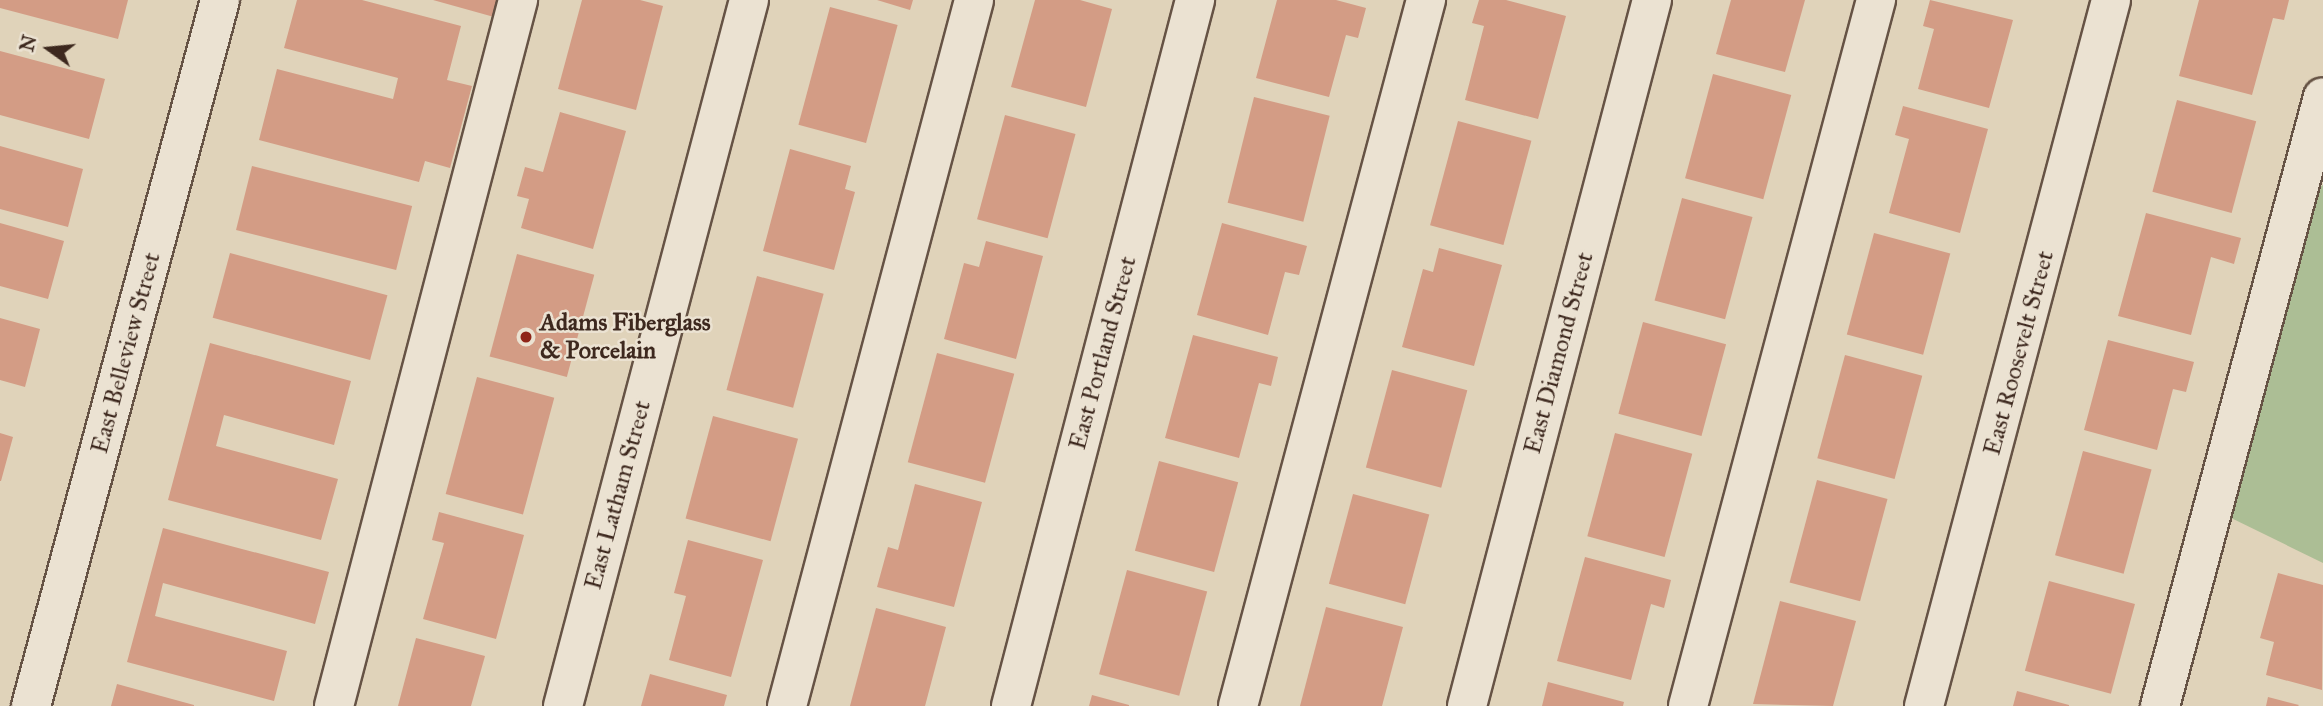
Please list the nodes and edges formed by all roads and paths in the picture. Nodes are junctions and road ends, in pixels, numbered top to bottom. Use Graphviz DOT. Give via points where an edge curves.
graph roads {
  1 [pos="220,0"];
  2 [pos="517,0"];
  3 [pos="749,0"];
  4 [pos="974,0"];
  5 [pos="1195,0"];
  6 [pos="1426,0"];
  7 [pos="1652,0"];
  8 [pos="1876,0"];
  9 [pos="2111,0"];
  10 [pos="2323,97"];
  11 [pos="2315,158"];
  12 [pos="31,706"];
  13 [pos="334,706"];
  14 [pos="563,706"];
  15 [pos="787,706"];
  16 [pos="1011,706"];
  17 [pos="1238,706"];
  18 [pos="1467,706"];
  19 [pos="1688,706"];
  20 [pos="1924,706"];
  21 [pos="2160,706"];
  1 -- 12 [label="street, East Belleview Street"];
  2 -- 13 [label="street"];
  3 -- 14 [label="street, East Latham Street"];
  4 -- 15 [label="street"];
  5 -- 16 [label="street, East Portland Street"];
  6 -- 17 [label="street"];
  7 -- 18 [label="street, East Diamond Street"];
  8 -- 19 [label="street"];
  9 -- 20 [label="street, East Roosevelt Street"];
  10 -- 11 [label="street"];
  11 -- 21 [label="street"];
}
